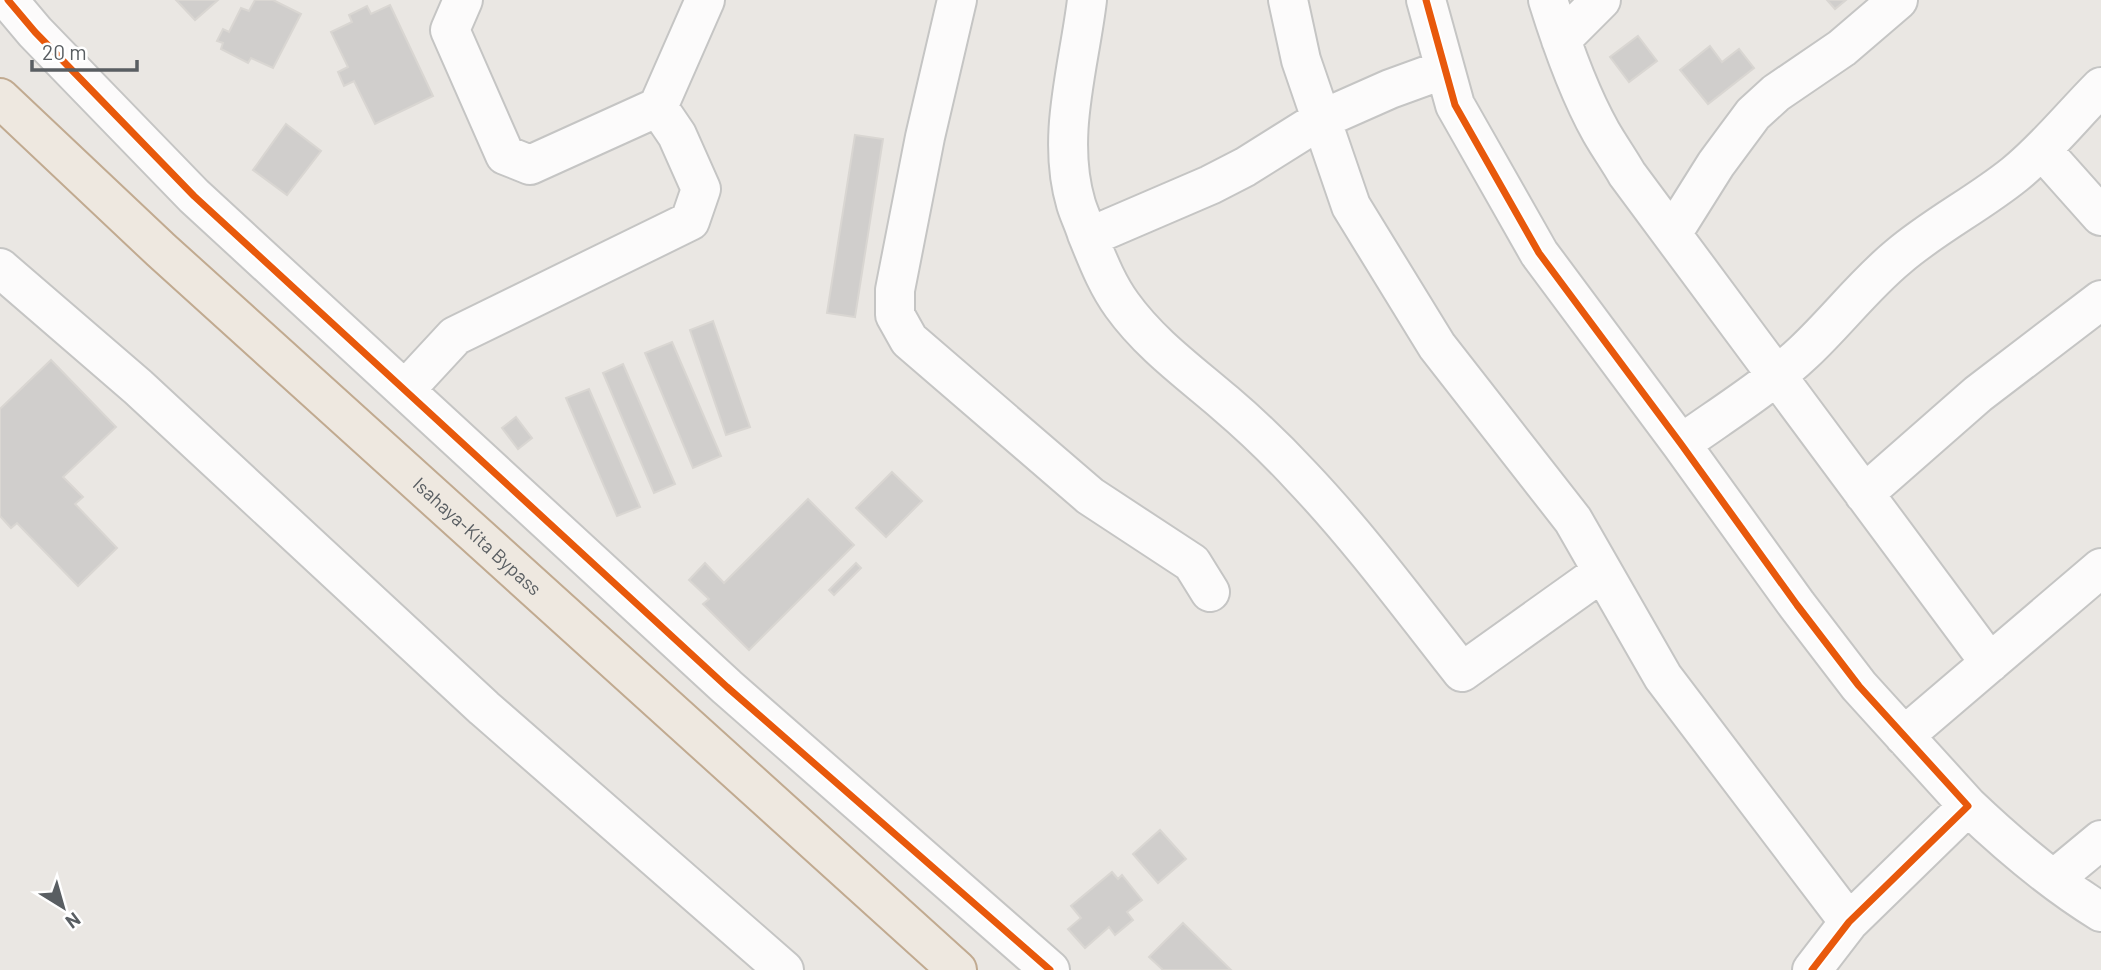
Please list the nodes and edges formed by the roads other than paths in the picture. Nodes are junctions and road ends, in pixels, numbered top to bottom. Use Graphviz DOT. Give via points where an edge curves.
graph roads {
  1 [pos="8,0"];
  2 [pos="463,0"];
  3 [pos="705,0"];
  4 [pos="957,0"];
  5 [pos="1087,0"];
  6 [pos="1288,0"];
  7 [pos="1426,0"];
  8 [pos="1548,0"];
  9 [pos="1601,0"];
  10 [pos="1898,0"];
  11 [pos="1561,40"];
  12 [pos="1445,69"];
  13 [pos="2101,87"];
  14 [pos="0,98"];
  15 [pos="658,107"];
  16 [pos="1321,120"];
  17 [pos="2042,150"];
  18 [pos="2101,216"];
  19 [pos="1672,234"];
  20 [pos="1089,237"];
  21 [pos="0,268"];
  22 [pos="2101,300"];
  23 [pos="1777,377"];
  24 [pos="405,390"];
  25 [pos="1681,444"];
  26 [pos="1864,494"];
  27 [pos="2101,568"];
  28 [pos="1602,572"];
  29 [pos="1210,592"];
  30 [pos="1990,663"];
  31 [pos="1905,736"];
  32 [pos="1968,806"];
  33 [pos="2101,840"];
  34 [pos="2054,879"];
  35 [pos="2101,912"];
  36 [pos="1849,922"];
  37 [pos="785,970"];
  38 [pos="957,970"];
  39 [pos="1050,970"];
  40 [pos="1812,970"];
  1 -- 24 [label="street" via="194,196"];
  2 -- 15 [label="street" via="450,30 505,155 530,164"];
  3 -- 15 [label="street"];
  4 -- 29 [label="street" via="925,137 895,290 895,316 909,341 1090,496 1192,564"];
  5 -- 20 [label="street" via="1072,90 1069,164 1075,204"];
  6 -- 16 [label="street"];
  7 -- 12 [label="street"];
  8 -- 11 [label="street"];
  9 -- 11 [label="street"];
  10 -- 19 [label="street" via="1752,114"];
  11 -- 19 [label="street" via="1601,131"];
  12 -- 16 [label="street"];
  12 -- 25 [label="street" via="1455,105 1539,253"];
  13 -- 17 [label="street"];
  14 -- 38 [label="highway, Isahaya-Kita Bypass" via="171,259"];
  15 -- 24 [label="street" via="677,135 701,189 690,221 455,336"];
  16 -- 20 [label="street" via="1210,185"];
  16 -- 28 [label="street" via="1351,206 1437,346 1573,520"];
  17 -- 18 [label="street"];
  17 -- 23 [label="street" via="1896,258"];
  19 -- 23 [label="street"];
  20 -- 28 [label="street" via="1105,277 1144,332 1302,476 1462,672"];
  21 -- 37 [label="street" via="138,387 484,708"];
  22 -- 26 [label="street" via="1978,394"];
  23 -- 25 [label="street"];
  23 -- 26 [label="street"];
  24 -- 39 [label="street" via="727,687"];
  25 -- 31 [label="street" via="1797,605"];
  26 -- 30 [label="street"];
  27 -- 30 [label="street"];
  28 -- 36 [label="street" via="1663,677"];
  30 -- 31 [label="street"];
  31 -- 32 [label="street"];
  32 -- 34 [label="street"];
  32 -- 36 [label="street"];
  33 -- 34 [label="street"];
  34 -- 35 [label="street"];
  36 -- 40 [label="street"];
}
